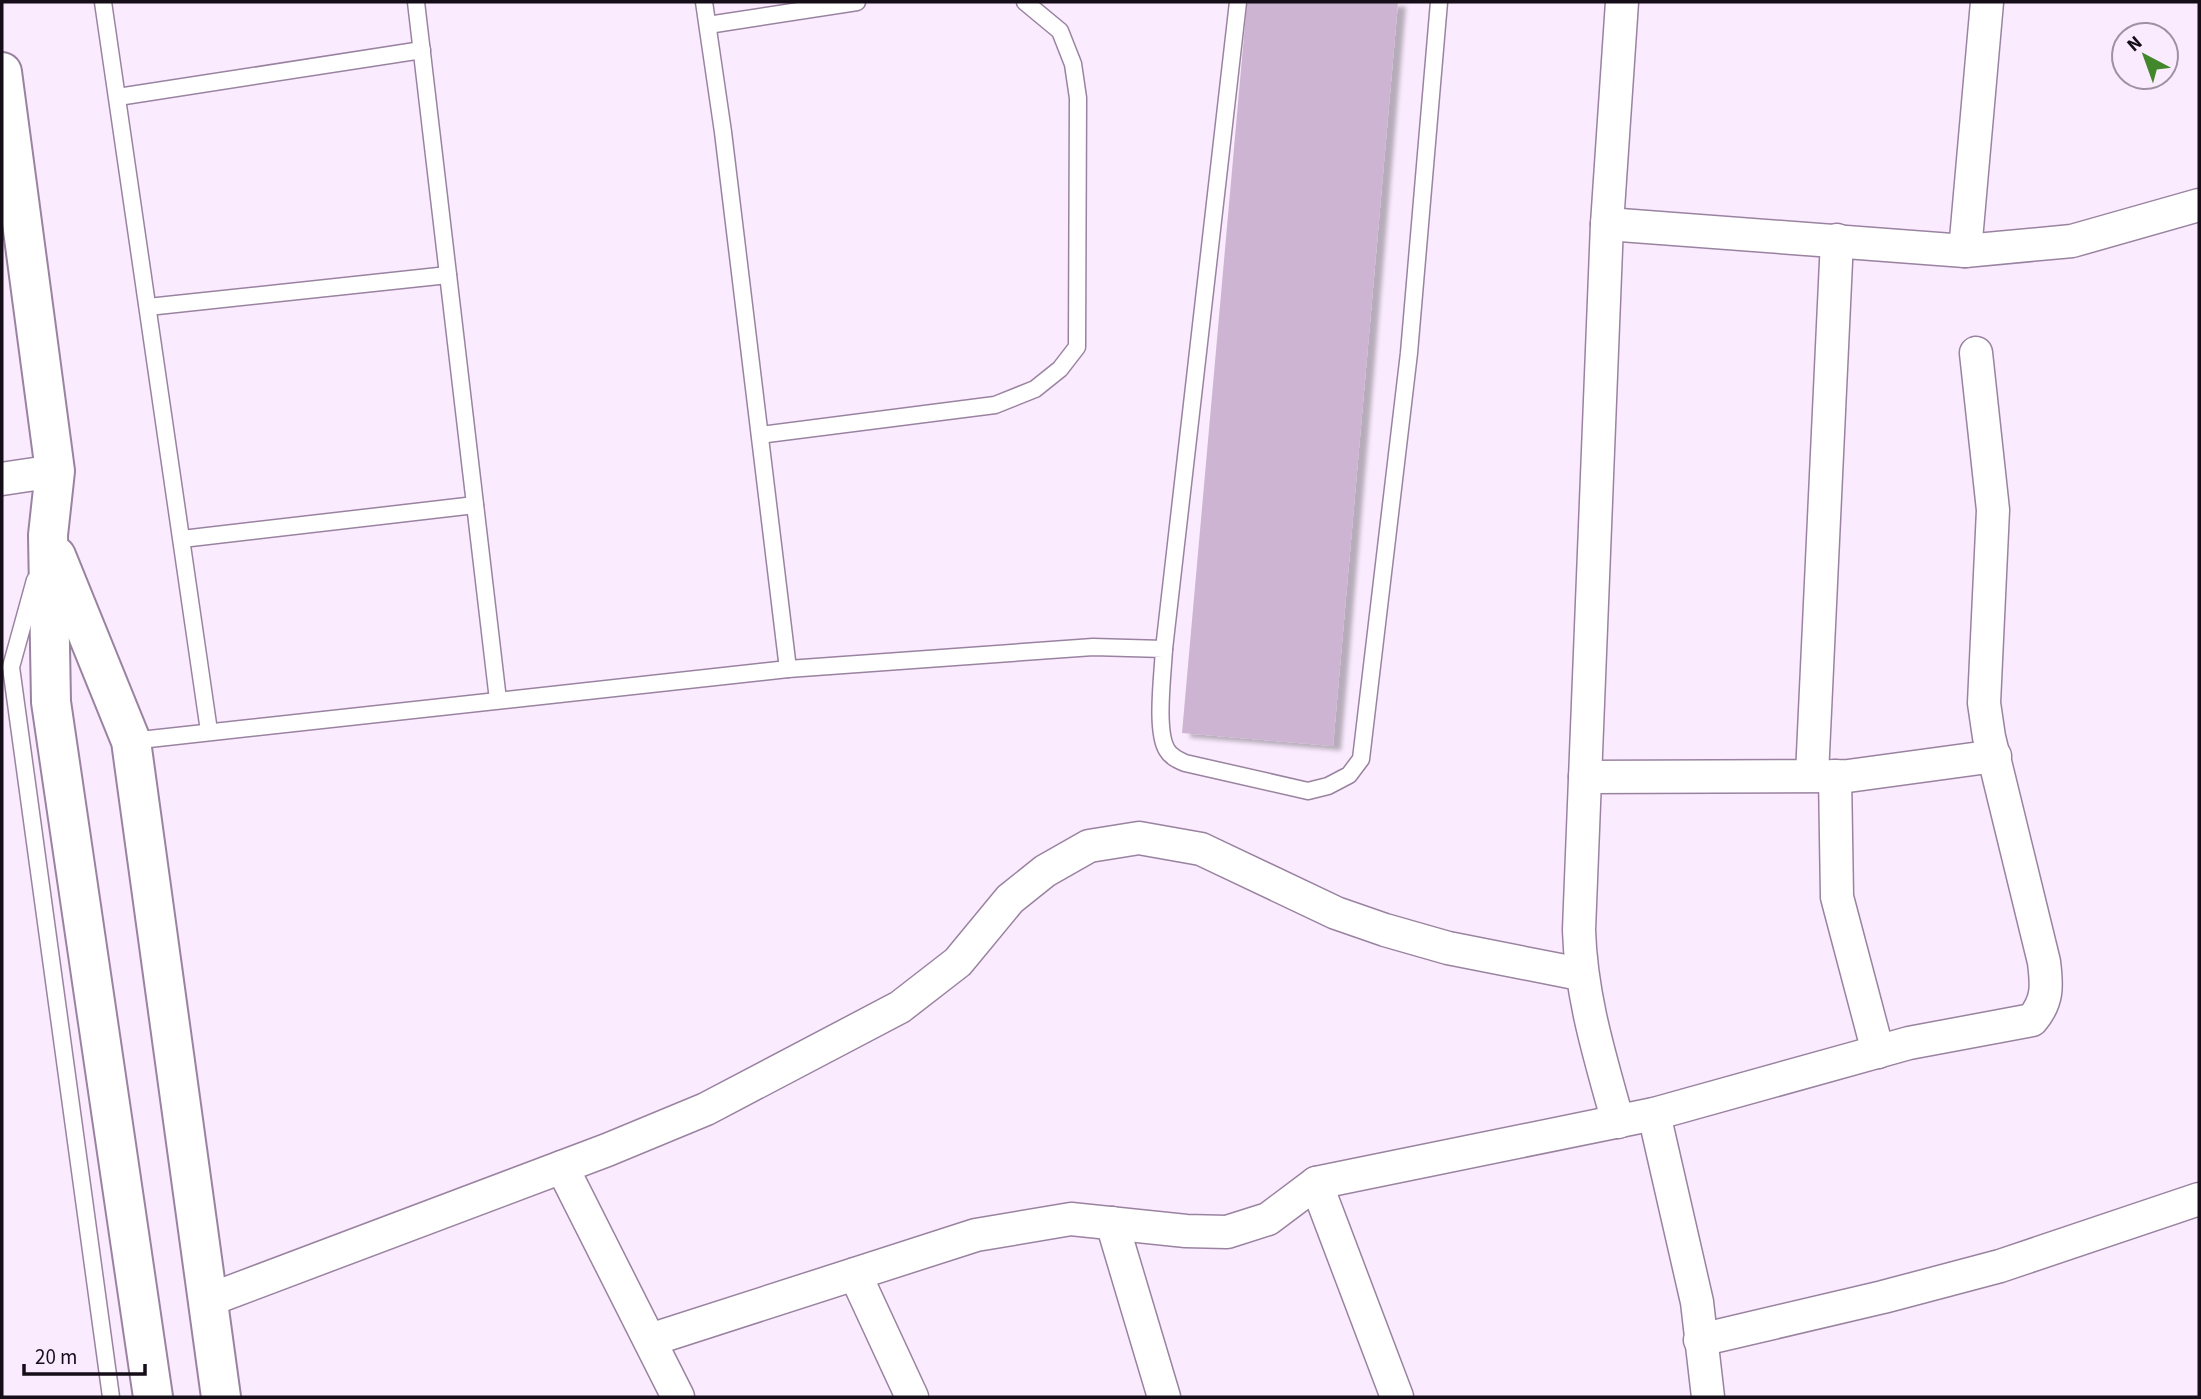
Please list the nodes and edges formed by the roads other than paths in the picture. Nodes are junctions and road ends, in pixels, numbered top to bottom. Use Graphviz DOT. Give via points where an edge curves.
graph roads {
  1 [pos="103,2"];
  2 [pos="416,2"];
  3 [pos="704,2"];
  4 [pos="857,2"];
  5 [pos="1025,2"];
  6 [pos="1238,2"];
  7 [pos="1439,2"];
  8 [pos="1622,2"];
  9 [pos="1987,2"];
  10 [pos="708,25"];
  11 [pos="422,50"];
  12 [pos="2,72"];
  13 [pos="118,97"];
  14 [pos="2199,205"];
  15 [pos="10,209"];
  16 [pos="1607,224"];
  17 [pos="1837,240"];
  18 [pos="1965,251"];
  19 [pos="448,275"];
  20 [pos="148,307"];
  21 [pos="1976,353"];
  22 [pos="760,435"];
  23 [pos="55,471"];
  24 [pos="2,479"];
  25 [pos="475,505"];
  26 [pos="48,535"];
  27 [pos="182,539"];
  28 [pos="1164,649"];
  29 [pos="788,669"];
  30 [pos="498,700"];
  31 [pos="209,731"];
  32 [pos="131,741"];
  33 [pos="1995,756"];
  34 [pos="1824,776"];
  35 [pos="1585,777"];
  36 [pos="1580,974"];
  37 [pos="1878,1052"];
  38 [pos="1654,1114"];
  39 [pos="1618,1122"];
  40 [pos="562,1167"];
  41 [pos="1316,1183"];
  42 [pos="2199,1199"];
  43 [pos="1112,1223"];
  44 [pos="855,1274"];
  45 [pos="208,1300"];
  46 [pos="650,1339"];
  47 [pos="1700,1340"];
  48 [pos="111,1397"];
  49 [pos="153,1397"];
  50 [pos="221,1397"];
  51 [pos="678,1397"];
  52 [pos="912,1397"];
  53 [pos="1164,1397"];
  54 [pos="1397,1397"];
  55 [pos="1708,1397"];
  1 -- 13 [label="lane"];
  2 -- 11 [label="lane"];
  3 -- 10 [label="lane"];
  4 -- 10 [label="lane"];
  5 -- 22 [label="lane" via="1060,31 1073,64 1078,98 1077,347 1035,389 995,405"];
  6 -- 28 [label="lane"];
  7 -- 28 [label="lane" via="1409,353 1361,759 1349,775 1308,791 1171,756 1162,733"];
  8 -- 16 [label="street"];
  9 -- 18 [label="street"];
  10 -- 22 [label="lane"];
  11 -- 13 [label="lane"];
  11 -- 19 [label="lane"];
  12 -- 15 [label="street"];
  13 -- 20 [label="lane"];
  14 -- 18 [label="street" via="2072,241"];
  15 -- 23 [label="street"];
  16 -- 17 [label="street"];
  16 -- 35 [label="street"];
  17 -- 18 [label="street"];
  17 -- 34 [label="street"];
  19 -- 20 [label="lane"];
  19 -- 25 [label="lane"];
  20 -- 27 [label="lane"];
  21 -- 33 [label="street" via="1993,510 1984,703"];
  22 -- 29 [label="lane"];
  23 -- 24 [label="street"];
  23 -- 26 [label="street"];
  25 -- 27 [label="lane"];
  25 -- 30 [label="lane"];
  26 -- 32 [label="street"];
  26 -- 48 [label="lane" via="11,667"];
  26 -- 49 [label="street" via="51,702"];
  27 -- 31 [label="lane"];
  28 -- 29 [label="lane" via="1093,647"];
  29 -- 30 [label="lane"];
  30 -- 31 [label="lane"];
  31 -- 32 [label="lane"];
  32 -- 45 [label="street"];
  33 -- 34 [label="street" via="1885,773"];
  33 -- 37 [label="street" via="2044,962 2047,988 2043,1007 2032,1020 2015,1025"];
  34 -- 35 [label="street"];
  34 -- 37 [label="street" via="1837,897"];
  35 -- 36 [label="street"];
  36 -- 39 [label="street"];
  36 -- 40 [label="street" via="1448,948 1385,930 1336,913 1200,849 1139,838 1089,846 1045,871 1010,899 958,962 900,1007 706,1109"];
  37 -- 38 [label="street"];
  38 -- 39 [label="street"];
  38 -- 47 [label="street" via="1697,1302"];
  39 -- 41 [label="street"];
  40 -- 45 [label="street"];
  40 -- 46 [label="street"];
  41 -- 43 [label="street" via="1268,1219 1227,1232"];
  41 -- 54 [label="street"];
  42 -- 47 [label="street" via="2000,1266"];
  43 -- 44 [label="street" via="1071,1219 1034,1223 976,1235"];
  43 -- 53 [label="street"];
  44 -- 46 [label="street"];
  44 -- 52 [label="street"];
  45 -- 50 [label="street"];
  46 -- 51 [label="street"];
  47 -- 55 [label="street"];
}
